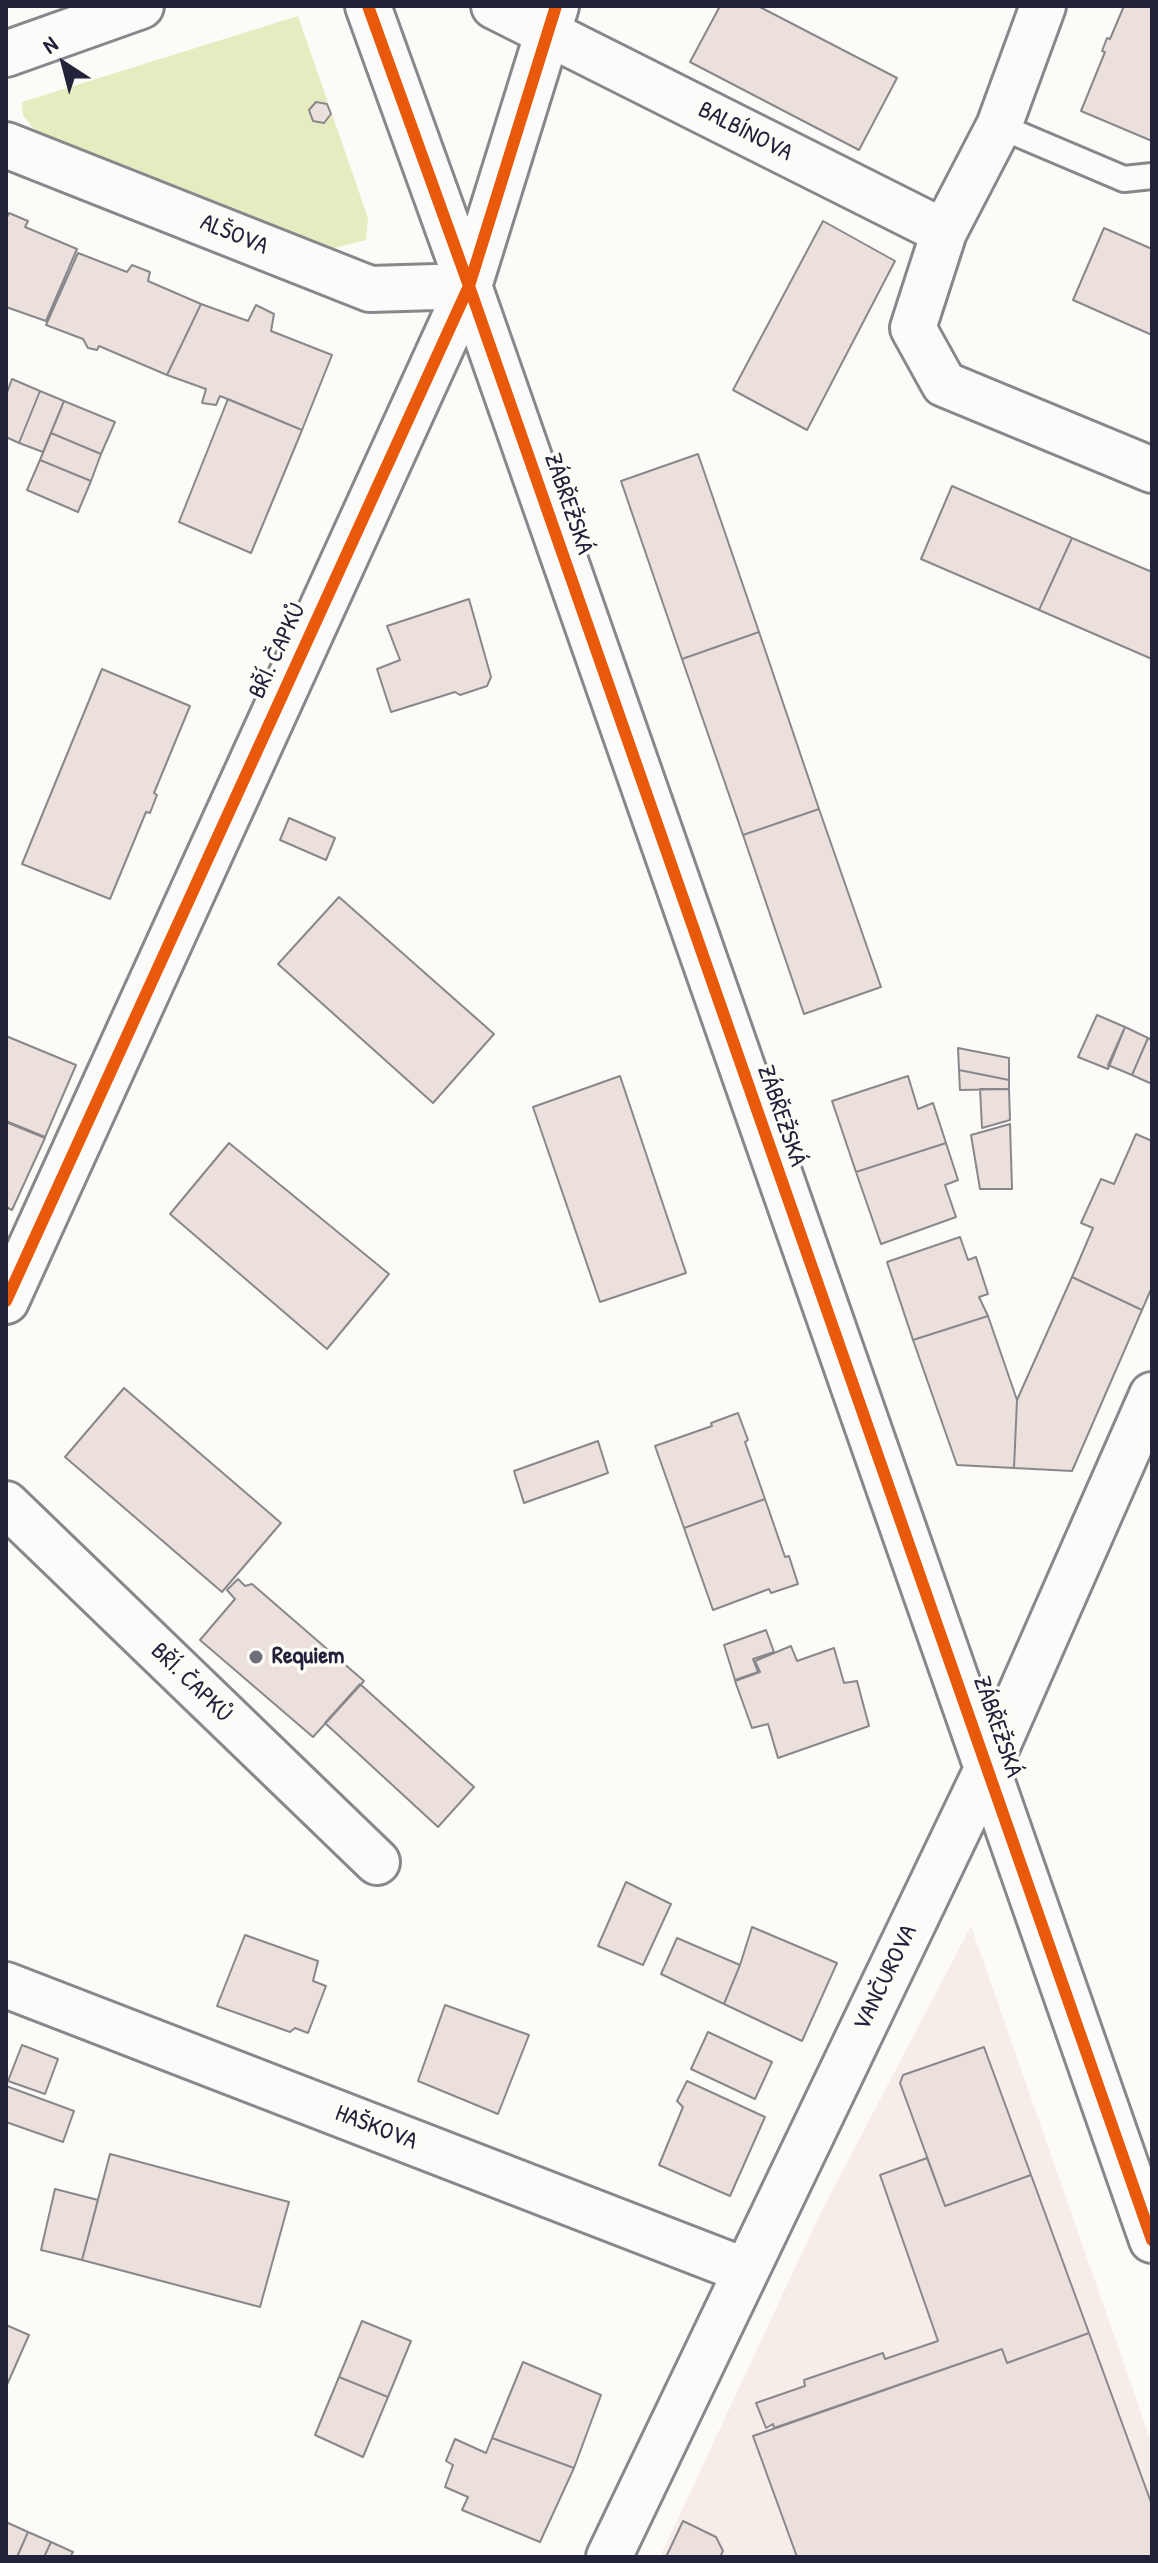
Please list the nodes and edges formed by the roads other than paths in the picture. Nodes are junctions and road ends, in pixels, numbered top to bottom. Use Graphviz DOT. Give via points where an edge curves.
graph roads {
  1 [pos="141,6"];
  2 [pos="368,6"];
  3 [pos="494,6"];
  4 [pos="1043,6"];
  5 [pos="551,19"];
  6 [pos="6,54"];
  7 [pos="999,126"];
  8 [pos="6,145"];
  9 [pos="1152,176"];
  10 [pos="944,232"];
  11 [pos="469,286"];
  12 [pos="1152,470"];
  13 [pos="6,1301"];
  14 [pos="1152,1395"];
  15 [pos="6,1504"];
  16 [pos="988,1767"];
  17 [pos="377,1862"];
  18 [pos="6,1985"];
  19 [pos="1152,2240"];
  20 [pos="746,2271"];
  21 [pos="609,2557"];
  1 -- 6 [label="street"];
  2 -- 11 [label="street, ZÁBŘEŽSKÁ"];
  3 -- 5 [label="street"];
  4 -- 7 [label="street"];
  5 -- 10 [label="street, BALBÍNOVA"];
  5 -- 11 [label="street, BŘÍ. ČAPKŮ"];
  7 -- 9 [label="lane" via="1124,179"];
  7 -- 10 [label="street"];
  8 -- 11 [label="street, ALŠOVA" via="370,289"];
  10 -- 12 [label="street" via="913,328 944,384"];
  11 -- 13 [label="street, BŘÍ. ČAPKŮ"];
  11 -- 16 [label="street, ZÁBŘEŽSKÁ"];
  14 -- 16 [label="street, VANČUROVA"];
  15 -- 17 [label="street, BŘÍ. ČAPKŮ"];
  16 -- 19 [label="street, ZÁBŘEŽSKÁ"];
  16 -- 20 [label="street, VANČUROVA"];
  18 -- 20 [label="street, HAŠKOVA"];
  20 -- 21 [label="street, VANČUROVA"];
}
